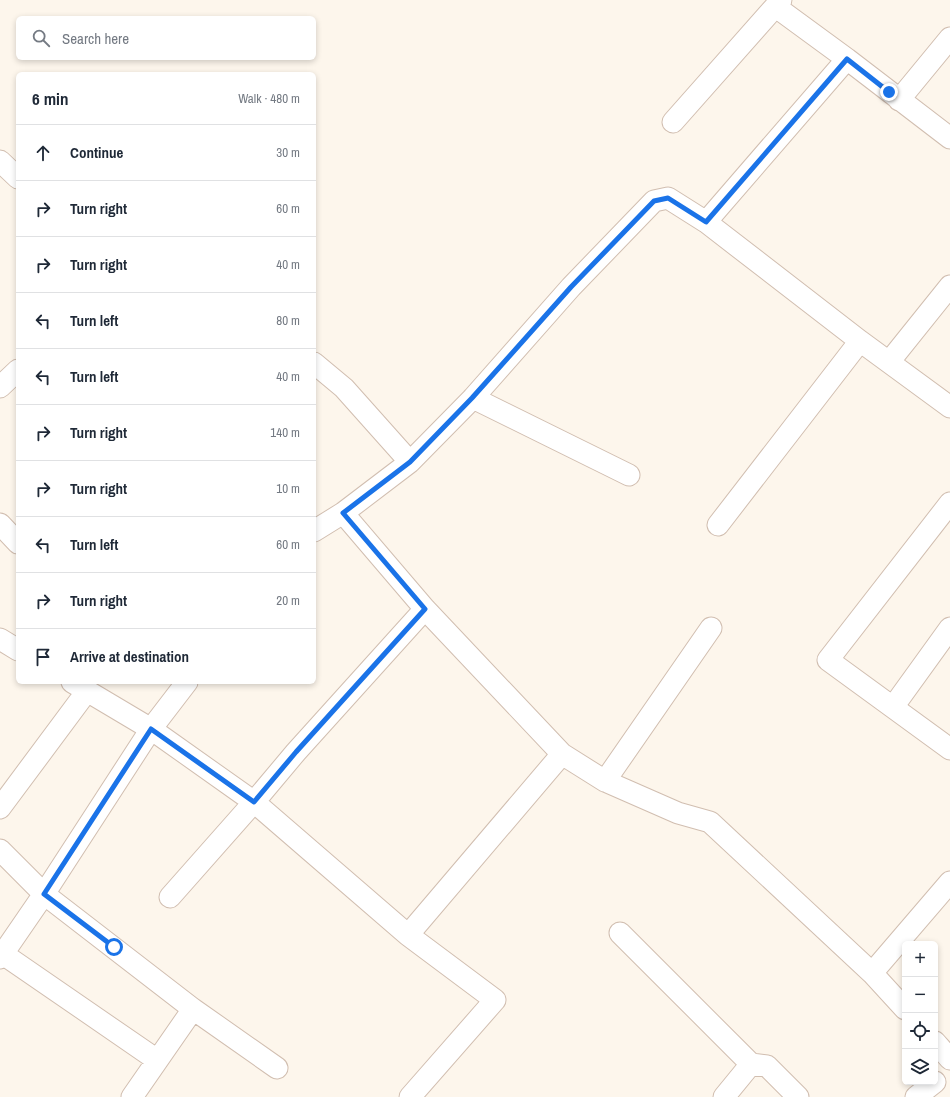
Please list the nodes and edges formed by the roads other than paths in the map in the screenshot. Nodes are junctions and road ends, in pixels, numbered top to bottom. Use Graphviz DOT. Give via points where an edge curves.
graph roads {
  1 [pos="779,3"];
  2 [pos="950,38"];
  3 [pos="847,59"];
  4 [pos="899,100"];
  5 [pos="673,122"];
  6 [pos="950,138"];
  7 [pos="706,222"];
  8 [pos="950,286"];
  9 [pos="860,341"];
  10 [pos="889,362"];
  11 [pos="316,365"];
  12 [pos="16,372"];
  13 [pos="0,388"];
  14 [pos="472,398"];
  15 [pos="949,405"];
  16 [pos="410,462"];
  17 [pos="629,475"];
  18 [pos="950,503"];
  19 [pos="343,513"];
  20 [pos="0,524"];
  21 [pos="718,525"];
  22 [pos="316,530"];
  23 [pos="16,541"];
  24 [pos="425,609"];
  25 [pos="711,628"];
  26 [pos="950,628"];
  27 [pos="0,639"];
  28 [pos="16,649"];
  29 [pos="185,684"];
  30 [pos="79,686"];
  31 [pos="893,707"];
  32 [pos="151,729"];
  33 [pos="950,749"];
  34 [pos="562,754"];
  35 [pos="605,782"];
  36 [pos="254,802"];
  37 [pos="0,808"];
  38 [pos="0,850"];
  39 [pos="950,882"];
  40 [pos="44,894"];
  41 [pos="170,897"];
  42 [pos="620,933"];
  43 [pos="408,935"];
  44 [pos="1,956"];
  45 [pos="872,973"];
  46 [pos="902,1006"];
  47 [pos="193,1009"];
  48 [pos="938,1045"];
  49 [pos="950,1059"];
  50 [pos="157,1060"];
  51 [pos="751,1064"];
  52 [pos="277,1068"];
  53 [pos="950,1070"];
  54 [pos="938,1080"];
  55 [pos="931,1085"];
  56 [pos="132,1097"];
  57 [pos="410,1097"];
  58 [pos="724,1097"];
  59 [pos="798,1097"];
  60 [pos="916,1097"];
  1 -- 3 [label="street"];
  1 -- 5 [label="street"];
  2 -- 4 [label="street"];
  3 -- 4 [label="street"];
  3 -- 7 [label="street"];
  4 -- 6 [label="street"];
  7 -- 9 [label="street"];
  7 -- 14 [label="street" via="668,198 654,201 571,287"];
  8 -- 10 [label="street"];
  9 -- 10 [label="street"];
  9 -- 21 [label="street"];
  10 -- 15 [label="street"];
  11 -- 16 [label="street" via="344,388"];
  12 -- 13 [label="street"];
  14 -- 16 [label="street"];
  14 -- 17 [label="street"];
  16 -- 19 [label="street"];
  18 -- 31 [label="street" via="828,660"];
  19 -- 22 [label="street"];
  19 -- 24 [label="street"];
  20 -- 23 [label="street"];
  24 -- 34 [label="street"];
  24 -- 36 [label="street"];
  25 -- 35 [label="street"];
  26 -- 31 [label="street"];
  27 -- 28 [label="street"];
  29 -- 32 [label="street"];
  30 -- 32 [label="street"];
  30 -- 37 [label="street"];
  31 -- 33 [label="street"];
  32 -- 36 [label="street"];
  32 -- 40 [label="street"];
  34 -- 35 [label="street"];
  34 -- 43 [label="street"];
  35 -- 45 [label="street" via="678,813 710,822"];
  36 -- 41 [label="street"];
  36 -- 43 [label="street"];
  38 -- 40 [label="street"];
  39 -- 45 [label="street"];
  40 -- 44 [label="street"];
  40 -- 47 [label="street"];
  42 -- 51 [label="street"];
  43 -- 57 [label="street" via="495,1000"];
  44 -- 50 [label="street"];
  45 -- 46 [label="street"];
  47 -- 50 [label="street"];
  47 -- 52 [label="street"];
  48 -- 49 [label="street"];
  50 -- 56 [label="street"];
  51 -- 58 [label="street"];
  51 -- 59 [label="street" via="767,1066"];
  53 -- 54 [label="street"];
  55 -- 60 [label="street"];
}
